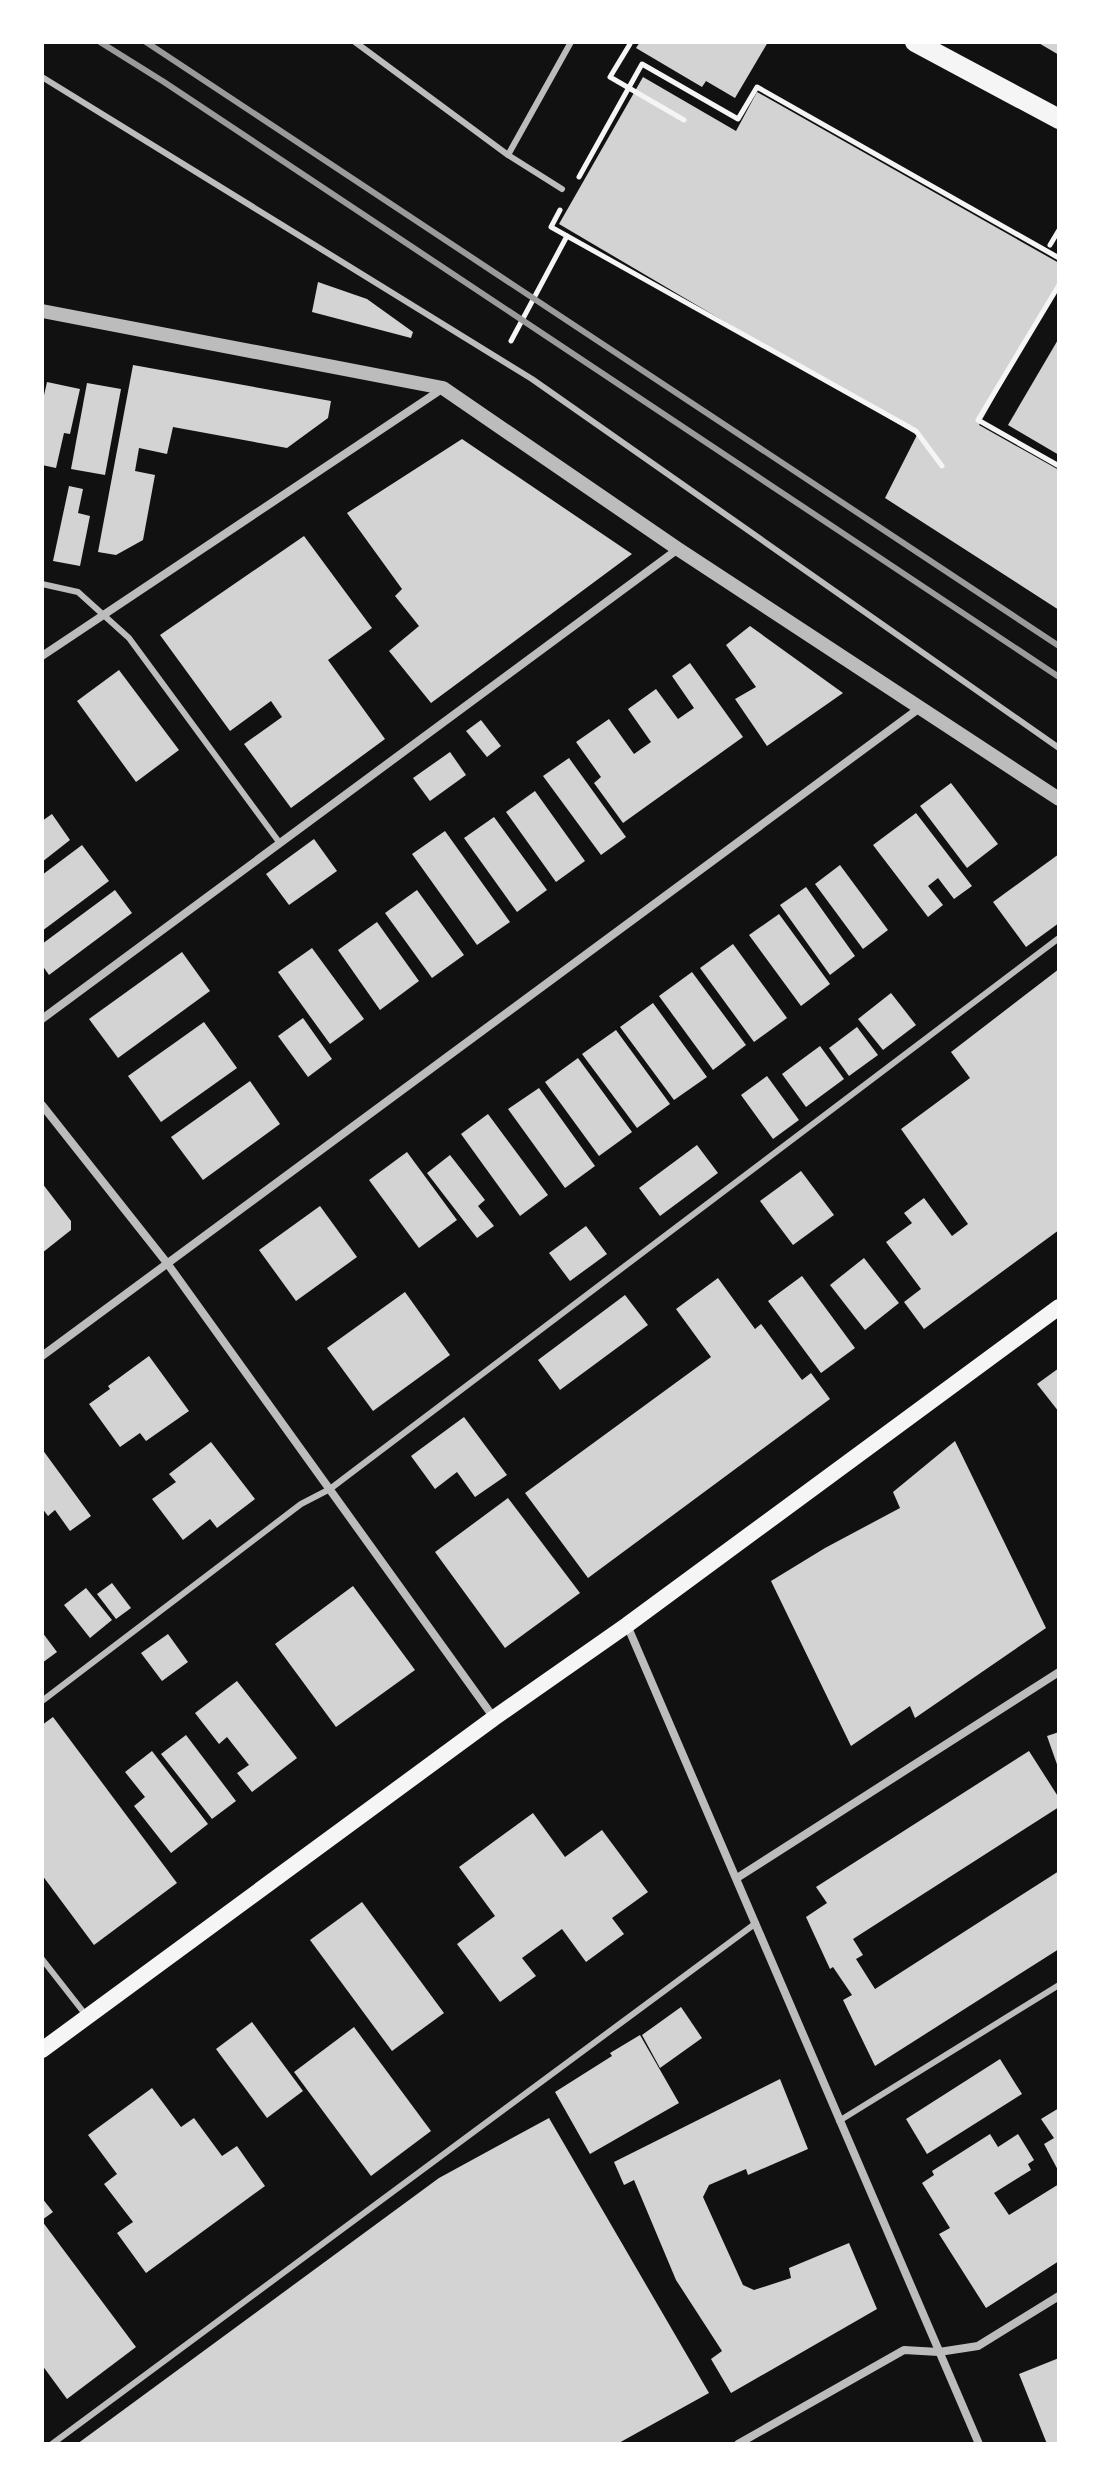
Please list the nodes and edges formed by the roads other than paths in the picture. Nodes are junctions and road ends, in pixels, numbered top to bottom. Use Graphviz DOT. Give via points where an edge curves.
graph roads {
  1 [pos="355,42"];
  2 [pos="571,42"];
  3 [pos="915,42"];
  4 [pos="42,77"];
  5 [pos="1059,119"];
  6 [pos="508,155"];
  7 [pos="562,189"];
  8 [pos="42,311"];
  9 [pos="443,388"];
  10 [pos="678,549"];
  11 [pos="42,584"];
  12 [pos="106,615"];
  13 [pos="42,656"];
  14 [pos="921,707"];
  15 [pos="1059,748"];
  16 [pos="1059,799"];
  17 [pos="279,842"];
  18 [pos="1059,938"];
  19 [pos="42,1019"];
  20 [pos="42,1105"];
  21 [pos="167,1263"];
  22 [pos="1059,1307"];
  23 [pos="42,1356"];
  24 [pos="330,1489"];
  25 [pos="627,1625"];
  26 [pos="1059,1672"];
  27 [pos="42,1701"];
  28 [pos="494,1718"];
  29 [pos="737,1878"];
  30 [pos="756,1923"];
  31 [pos="42,1959"];
  32 [pos="1059,1985"];
  33 [pos="87,2017"];
  34 [pos="42,2050"];
  35 [pos="839,2121"];
  36 [pos="1059,2296"];
  37 [pos="939,2352"];
  38 [pos="52,2444"];
  39 [pos="738,2444"];
  40 [pos="979,2444"];
  1 -- 6 [label="lane"];
  2 -- 6 [label="lane"];
  3 -- 5 [label="main road"];
  4 -- 15 [label="lane" via="532,379"];
  6 -- 7 [label="lane"];
  8 -- 9 [label="street"];
  9 -- 10 [label="street"];
  9 -- 12 [label="street"];
  10 -- 14 [label="street"];
  10 -- 17 [label="street"];
  11 -- 12 [label="lane" via="78,592"];
  12 -- 13 [label="street"];
  12 -- 17 [label="lane" via="129,638"];
  14 -- 16 [label="street"];
  14 -- 21 [label="street"];
  17 -- 19 [label="street"];
  18 -- 24 [label="lane"];
  20 -- 21 [label="street"];
  21 -- 23 [label="street"];
  21 -- 24 [label="street"];
  22 -- 25 [label="main road"];
  24 -- 27 [label="lane" via="301,1504"];
  24 -- 28 [label="street"];
  25 -- 28 [label="main road"];
  25 -- 29 [label="street"];
  26 -- 29 [label="street"];
  28 -- 33 [label="main road"];
  29 -- 30 [label="street"];
  30 -- 35 [label="street"];
  30 -- 38 [label="lane"];
  31 -- 33 [label="lane"];
  32 -- 35 [label="lane"];
  33 -- 34 [label="main road"];
  35 -- 37 [label="street"];
  36 -- 37 [label="street" via="978,2346"];
  37 -- 39 [label="street" via="904,2350"];
  37 -- 40 [label="street"];
}
